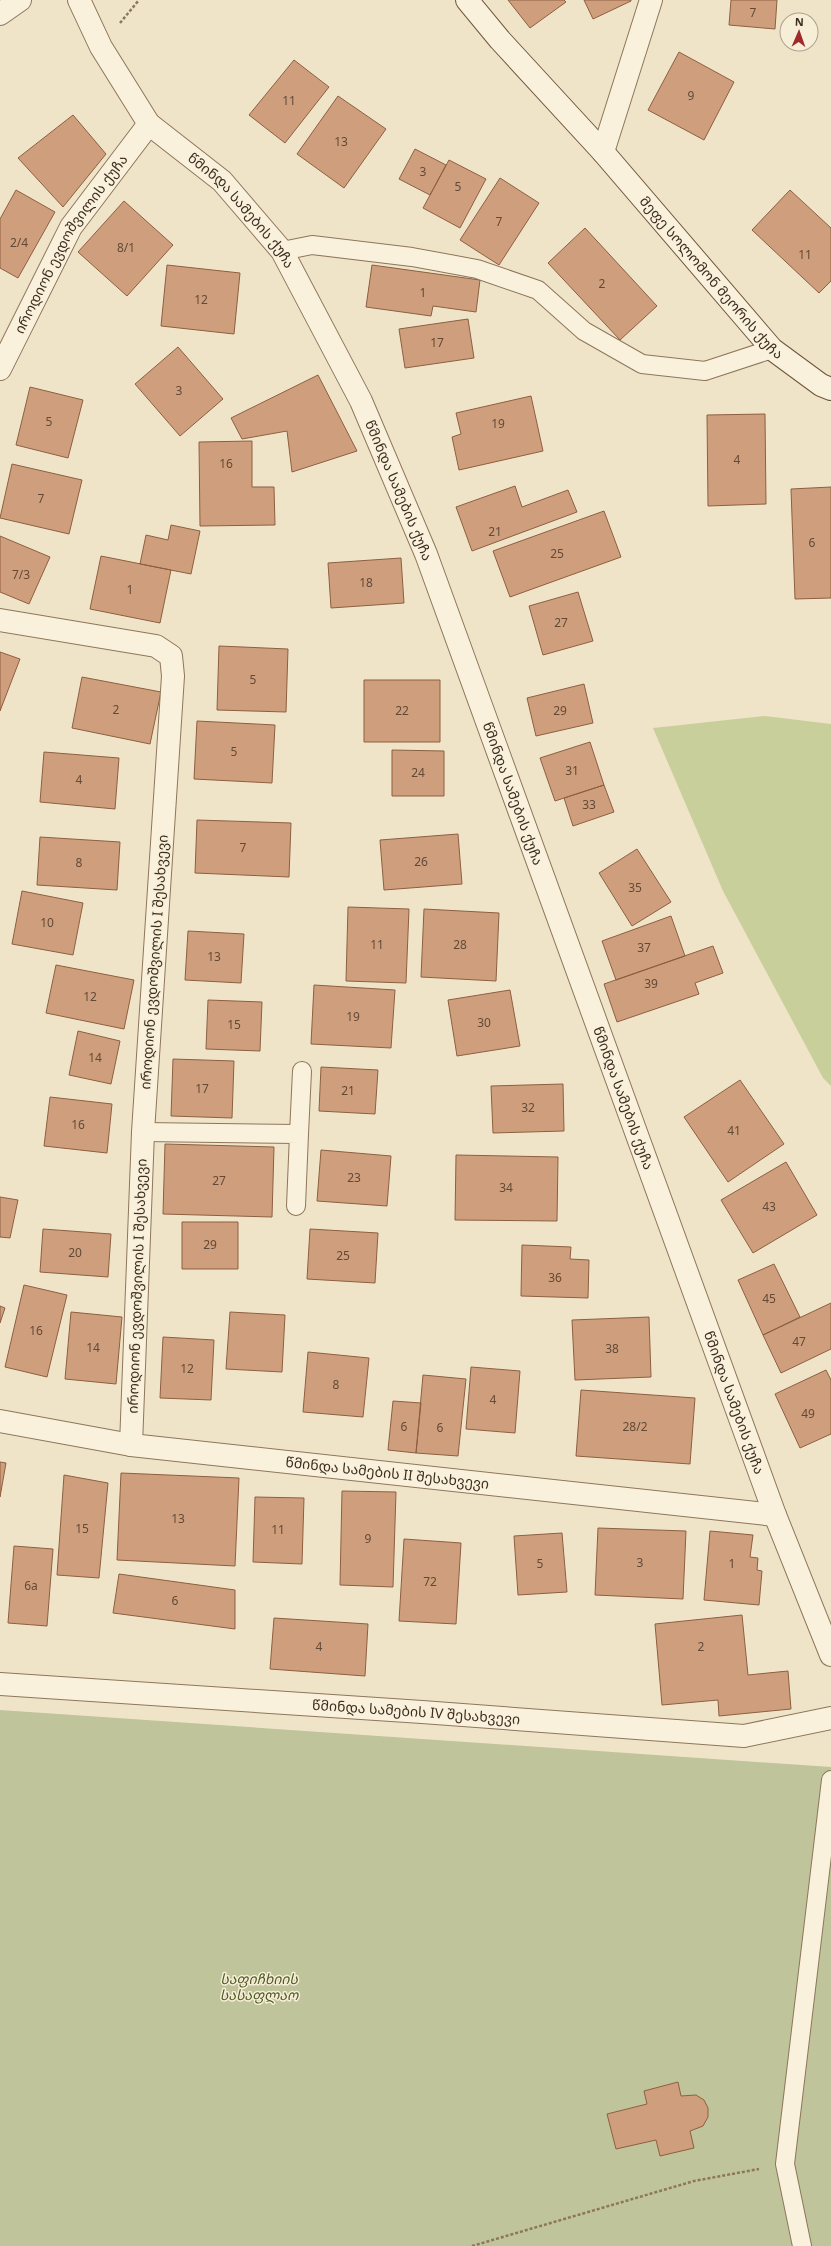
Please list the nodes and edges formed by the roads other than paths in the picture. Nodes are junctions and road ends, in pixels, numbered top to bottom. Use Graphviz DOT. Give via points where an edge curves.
graph roads {
  1 [pos="20,0"];
  2 [pos="79,0"];
  3 [pos="467,0"];
  4 [pos="651,0"];
  5 [pos="0,14"];
  6 [pos="149,124"];
  7 [pos="603,152"];
  8 [pos="282,251"];
  9 [pos="772,349"];
  10 [pos="0,369"];
  11 [pos="831,389"];
  12 [pos="0,620"];
  13 [pos="302,1071"];
  14 [pos="143,1132"];
  15 [pos="300,1134"];
  16 [pos="296,1206"];
  17 [pos="0,1420"];
  18 [pos="131,1445"];
  19 [pos="775,1515"];
  20 [pos="831,1655"];
  21 [pos="0,1684"];
  22 [pos="831,1718"];
  23 [pos="831,1780"];
  24 [pos="802,2246"];
  1 -- 5 [label="street"];
  2 -- 6 [label="street, წმინდა სამების ქუჩა" via="101,47"];
  3 -- 7 [label="street, მეფე სოლომონ მეორის ქუჩა" via="500,40"];
  4 -- 7 [label="street"];
  6 -- 8 [label="street, წმინდა სამების ქუჩა" via="222,181"];
  6 -- 10 [label="street, იროდიონ ევდოშვილის ქუჩა" via="71,227"];
  7 -- 9 [label="street, მეფე სოლომონ მეორის ქუჩა"];
  8 -- 9 [label="lane" via="312,245 412,257 477,269 538,290 584,331 642,364 705,371"];
  8 -- 19 [label="street, წმინდა სამების ქუჩა" via="361,401 426,554"];
  9 -- 11 [label="street, მეფე სოლომონ მეორის ქუჩა" via="821,385"];
  12 -- 14 [label="street, იროდიონ ევდოშვილის I შესახვევი" via="156,646 171,656 173,676"];
  13 -- 15 [label="lane"];
  14 -- 15 [label="lane"];
  14 -- 18 [label="street, იროდიონ ევდოშვილის I შესახვევი"];
  15 -- 16 [label="lane"];
  17 -- 18 [label="street, წმინდა სამების II შესახვევი"];
  18 -- 19 [label="street, წმინდა სამების II შესახვევი"];
  19 -- 20 [label="street, წმინდა სამების ქუჩა"];
  21 -- 22 [label="street, წმინდა სამების IV შესახვევი" via="744,1736"];
  23 -- 24 [label="lane" via="785,2164"];
}
